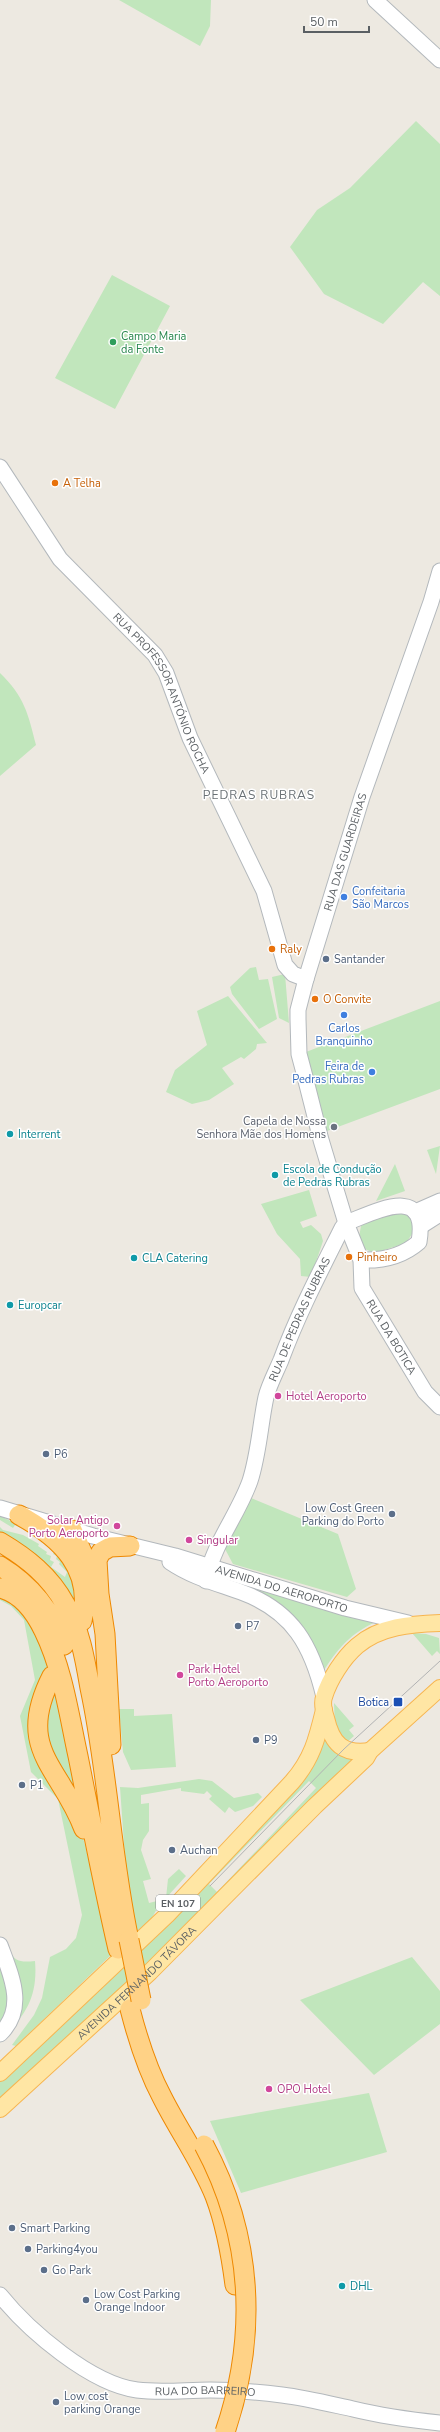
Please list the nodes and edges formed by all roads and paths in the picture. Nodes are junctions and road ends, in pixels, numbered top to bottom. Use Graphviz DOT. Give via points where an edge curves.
graph roads {
  1 [pos="374,0"];
  2 [pos="440,60"];
  3 [pos="0,467"];
  4 [pos="440,571"];
  5 [pos="306,979"];
  6 [pos="440,1201"];
  7 [pos="415,1212"];
  8 [pos="440,1214"];
  9 [pos="346,1223"];
  10 [pos="421,1226"];
  11 [pos="361,1260"];
  12 [pos="440,1407"];
  13 [pos="0,1508"];
  14 [pos="19,1515"];
  15 [pos="65,1535"];
  16 [pos="0,1542"];
  17 [pos="130,1546"];
  18 [pos="0,1566"];
  19 [pos="208,1574"];
  20 [pos="0,1588"];
  21 [pos="99,1594"];
  22 [pos="82,1621"];
  23 [pos="408,1623"];
  24 [pos="433,1623"];
  25 [pos="440,1630"];
  26 [pos="52,1676"];
  27 [pos="440,1688"];
  28 [pos="324,1704"];
  29 [pos="370,1751"];
  30 [pos="116,1869"];
  31 [pos="103,1885"];
  32 [pos="123,1945"];
  33 [pos="1,1949"];
  34 [pos="136,2005"];
  35 [pos="0,2034"];
  36 [pos="0,2073"];
  37 [pos="0,2109"];
  38 [pos="0,2295"];
  39 [pos="440,2423"];
  40 [pos="212,2432"];
  41 [pos="225,2432"];
  1 -- 2 [label="main road"];
  3 -- 5 [label="main road, RUA PROFESSOR ANTÓNIO ROCHA" via="60,559 155,655 166,673 190,738 264,890 285,965 293,974"];
  4 -- 5 [label="main road, RUA DAS GUARDEIRAS" via="362,797"];
  5 -- 9 [label="main road, RUA DAS GUARDEIRAS" via="298,1010 299,1054"];
  6 -- 7 [label="main road"];
  7 -- 9 [label="main road" via="400,1204"];
  7 -- 10 [label="main road"];
  8 -- 10 [label="main road"];
  9 -- 11 [label="main road, RUA DA BOTICA"];
  9 -- 19 [label="main road, RUA DE PEDRAS RUBRAS" via="300,1309 267,1397 260,1442 249,1481"];
  10 -- 11 [label="main road" via="419,1242 404,1252 374,1260"];
  11 -- 12 [label="main road, RUA DA BOTICA" via="362,1288 424,1392"];
  13 -- 14 [label="main road"];
  14 -- 15 [label="highway"];
  15 -- 17 [label="main road, AVENIDA DO AEROPORTO"];
  15 -- 21 [label="highway" via="87,1561"];
  15 -- 22 [label="highway" via="67,1551 79,1572 84,1602"];
  16 -- 30 [label="highway" via="42,1572 65,1603 77,1629 100,1741"];
  17 -- 19 [label="main road, AVENIDA DO AEROPORTO" via="155,1552"];
  17 -- 21 [label="highway" via="110,1547 98,1556"];
  18 -- 30 [label="highway" via="13,1574 44,1605 61,1636"];
  19 -- 23 [label="main road, AVENIDA DO AEROPORTO"];
  19 -- 28 [label="main road, AVENIDA DO AEROPORTO" via="283,1615 299,1632 310,1651"];
  20 -- 31 [label="highway" via="11,1592 28,1606 42,1626 51,1647 66,1695"];
  21 -- 30 [label="highway" via="105,1634 116,1806"];
  23 -- 24 [label="main road"];
  23 -- 28 [label="main road, EN 107" via="376,1634 357,1646 342,1664"];
  24 -- 25 [label="main road"];
  26 -- 31 [label="highway" via="45,1690 38,1717 39,1745 50,1770 75,1808"];
  27 -- 29 [label="main road, AVENIDA FERNANDO TÁVORA / EN 107"];
  28 -- 29 [label="main road" via="329,1730 337,1744 348,1751"];
  28 -- 36 [label="main road, EN 107" via="318,1738 306,1766 292,1782 167,1915"];
  29 -- 37 [label="main road, AVENIDA FERNANDO TÁVORA / EN 107" via="366,1758 155,1966"];
  30 -- 32 [label="highway"];
  31 -- 32 [label="highway"];
  32 -- 34 [label="highway"];
  33 -- 35 [label="main road" via="13,1980 16,2000 11,2018"];
  34 -- 40 [label="highway" via="147,2067 215,2196 226,2230 235,2285 235,2320 232,2357 224,2396"];
  34 -- 41 [label="highway, bridge" via="160,2066 221,2179 242,2249 247,2285 248,2322 237,2395"];
  38 -- 39 [label="main road, RUA DO BARREIRO" via="32,2328 69,2357 103,2380 136,2390 254,2391 402,2419"];
}
